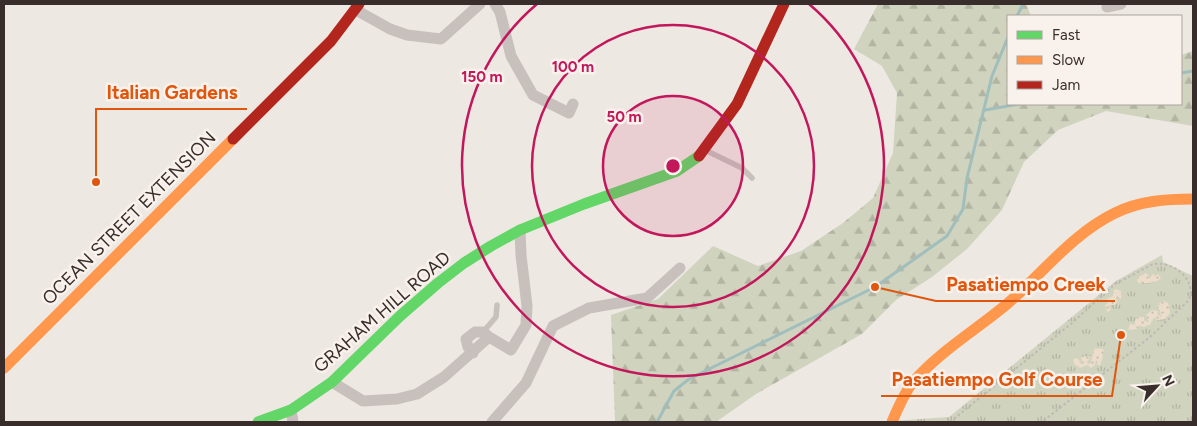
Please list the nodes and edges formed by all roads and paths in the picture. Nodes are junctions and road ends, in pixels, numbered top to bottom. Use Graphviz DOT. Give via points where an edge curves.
graph roads {
  1 [pos="480,4"];
  2 [pos="495,4"];
  3 [pos="784,4"];
  4 [pos="1122,4"];
  5 [pos="358,7"];
  6 [pos="1108,7"];
  7 [pos="572,104"];
  8 [pos="705,150"];
  9 [pos="752,178"];
  10 [pos="1193,200"];
  11 [pos="520,230"];
  12 [pos="680,268"];
  13 [pos="497,304"];
  14 [pos="486,334"];
  15 [pos="4,368"];
  16 [pos="332,382"];
  17 [pos="291,410"];
  18 [pos="258,422"];
  19 [pos="293,422"];
  20 [pos="492,422"];
  21 [pos="892,422"];
  22 [pos="950,422"];
  23 [pos="1042,422"];
  1 -- 5 [label="street" via="441,39 407,35 390,29"];
  2 -- 7 [label="street" via="511,56 533,95 569,113"];
  3 -- 8 [label="street, GRAHAM HILL ROAD" via="737,104"];
  4 -- 6 [label="street"];
  5 -- 15 [label="street, OCEAN STREET EXTENSION" via="331,41"];
  8 -- 9 [label="lane" via="742,168"];
  8 -- 11 [label="street, GRAHAM HILL ROAD" via="677,171"];
  10 -- 21 [label="street" via="1146,202 1113,213 1089,228 1008,302 938,356 912,384"];
  11 -- 14 [label="street" via="526,325 511,350"];
  11 -- 16 [label="street, GRAHAM HILL ROAD" via="464,263 438,283"];
  12 -- 20 [label="street" via="648,298 589,308 554,326 526,382"];
  13 -- 14 [label="lane" via="496,317"];
  14 -- 16 [label="street" via="473,352 444,378 417,394 398,399 363,401"];
  16 -- 17 [label="street, GRAHAM HILL ROAD"];
  17 -- 18 [label="street, GRAHAM HILL ROAD"];
  17 -- 19 [label="street"];
  22 -- 23 [label="path" via="1115,284 1159,263 1184,275 1192,293 1189,300 1150,337"];
}
